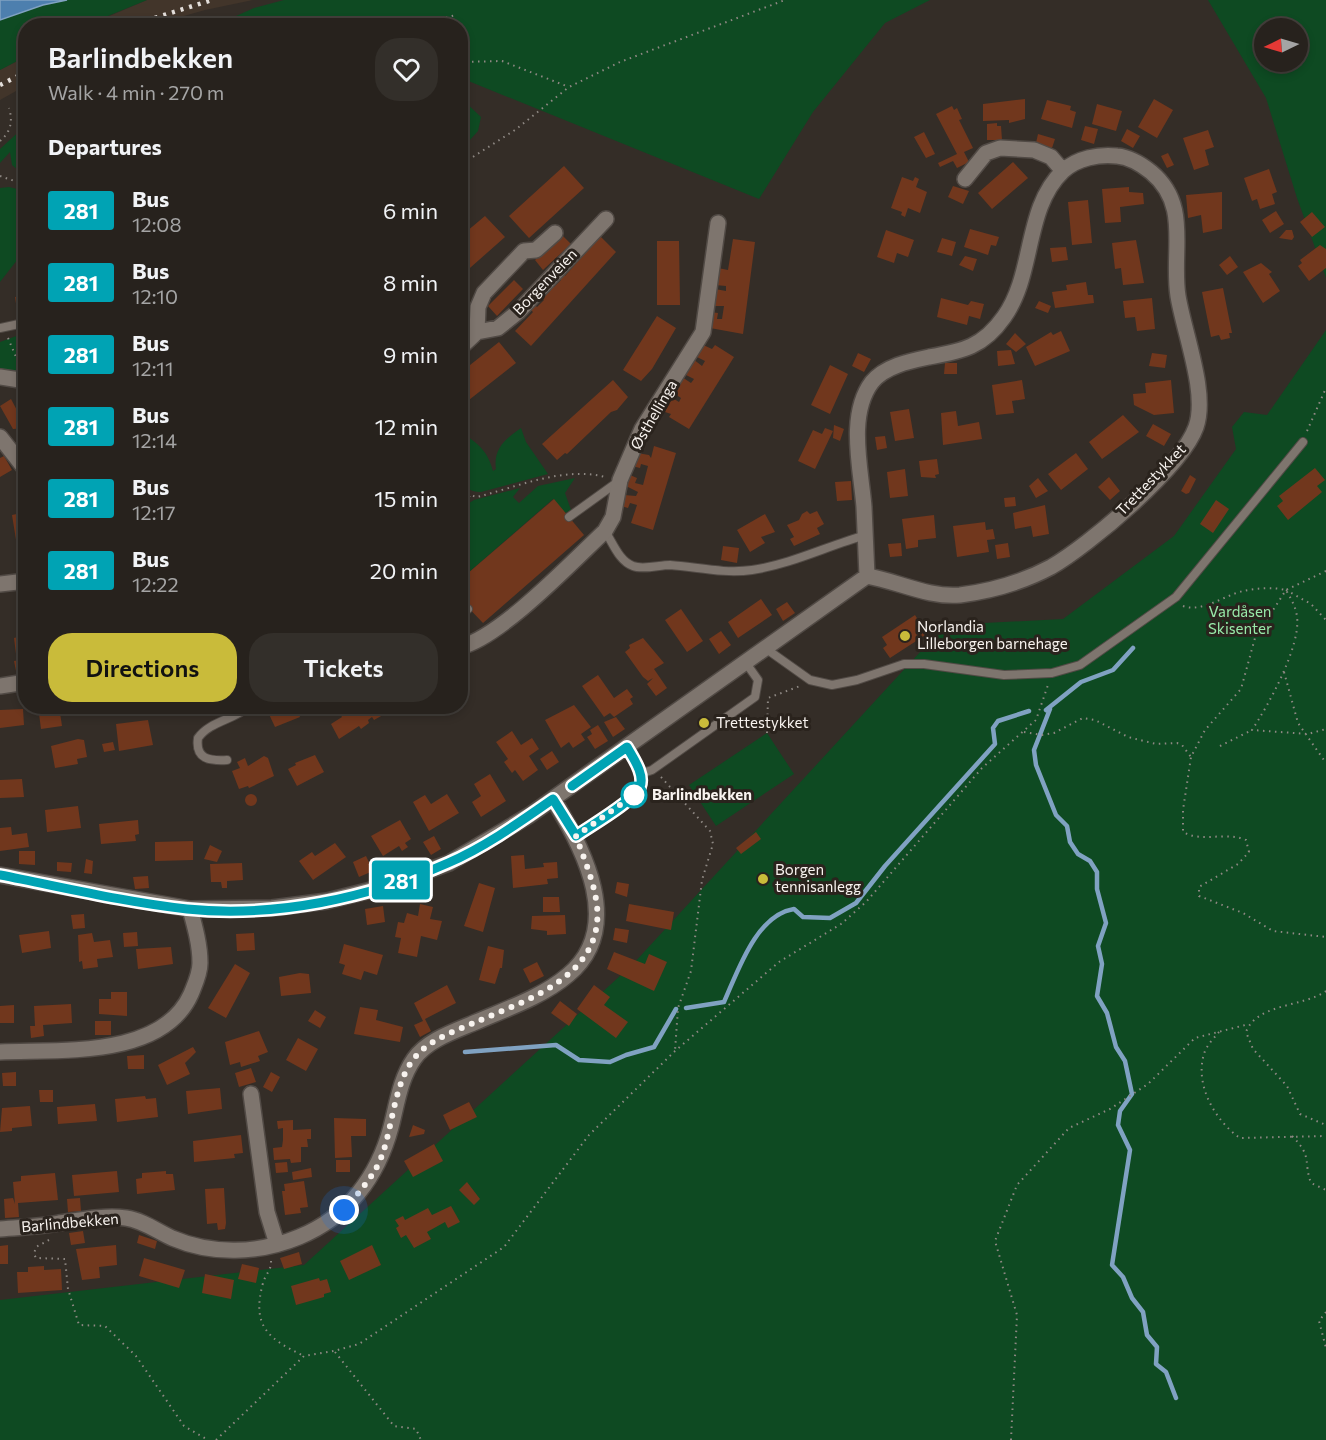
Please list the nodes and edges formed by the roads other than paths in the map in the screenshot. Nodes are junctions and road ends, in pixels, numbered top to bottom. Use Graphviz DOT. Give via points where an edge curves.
graph roads {
  1 [pos="1064,171"];
  2 [pos="965,179"];
  3 [pos="606,219"];
  4 [pos="718,223"];
  5 [pos="555,233"];
  6 [pos="18,324"];
  7 [pos="0,328"];
  8 [pos="477,332"];
  9 [pos="468,340"];
  10 [pos="0,377"];
  11 [pos="18,380"];
  12 [pos="0,437"];
  13 [pos="1303,442"];
  14 [pos="18,460"];
  15 [pos="620,480"];
  16 [pos="569,517"];
  17 [pos="605,531"];
  18 [pos="866,535"];
  19 [pos="867,576"];
  20 [pos="18,582"];
  21 [pos="0,584"];
  22 [pos="468,645"];
  23 [pos="765,648"];
  24 [pos="746,663"];
  25 [pos="18,683"];
  26 [pos="0,686"];
  27 [pos="239,714"];
  28 [pos="627,747"];
  29 [pos="227,760"];
  30 [pos="639,774"];
  31 [pos="553,799"];
  32 [pos="576,836"];
  33 [pos="0,875"];
  34 [pos="190,909"];
  35 [pos="0,1052"];
  36 [pos="251,1094"];
  37 [pos="0,1229"];
  38 [pos="271,1245"];
  1 -- 2 [label="street" via="1051,157 1034,150 1000,148 986,153"];
  1 -- 18 [label="street, Trettestykket" via="1047,194 1036,221 1017,294 993,331 960,352 912,360 886,370 867,390 860,408 858,434"];
  1 -- 19 [label="street, Trettestykket" via="1085,158 1124,156 1144,166 1171,194 1176,213 1178,292 1200,412 1192,436 1165,471 1090,540 1026,579 957,595 937,594"];
  3 -- 8 [label="street, Borgenveien" via="518,312 498,328"];
  4 -- 15 [label="street, Østhellinga" via="703,332 642,429"];
  5 -- 8 [label="street, Borgenveien" via="536,250 524,251 484,293 478,307"];
  6 -- 7 [label="lane"];
  8 -- 9 [label="street, Borgenveien"];
  10 -- 11 [label="street"];
  12 -- 14 [label="street"];
  13 -- 23 [label="lane" via="1176,597 1080,665 1052,673 1004,675 904,664 832,685 810,680"];
  15 -- 16 [label="lane"];
  15 -- 17 [label="street, Østhellinga" via="613,517"];
  17 -- 18 [label="lane" via="622,558 635,567 666,565 717,571 750,570 789,562"];
  17 -- 22 [label="street, Østhellinga" via="528,603 477,643"];
  18 -- 19 [label="street, Trettestykket"];
  19 -- 23 [label="street"];
  20 -- 21 [label="street"];
  23 -- 24 [label="street"];
  24 -- 28 [label="street"];
  24 -- 30 [label="lane" via="758,680 755,697 652,770"];
  25 -- 26 [label="street"];
  27 -- 29 [label="lane" via="208,728 198,738 201,757"];
  28 -- 30 [label="lane"];
  28 -- 31 [label="street"];
  30 -- 32 [label="lane" via="640,787 634,795"];
  31 -- 32 [label="street, Barlindbekken"];
  31 -- 34 [label="street" via="449,863 383,887 327,901 272,908"];
  32 -- 38 [label="street, Barlindbekken" via="593,883 597,908 596,927 584,961 544,992 445,1036 415,1057 399,1092 374,1174 344,1210 300,1237"];
  33 -- 34 [label="street"];
  34 -- 35 [label="street" via="199,944 196,982 187,1002 158,1030 120,1045"];
  36 -- 38 [label="street"];
  37 -- 38 [label="street, Barlindbekken" via="127,1218 196,1247 236,1250"];
}
